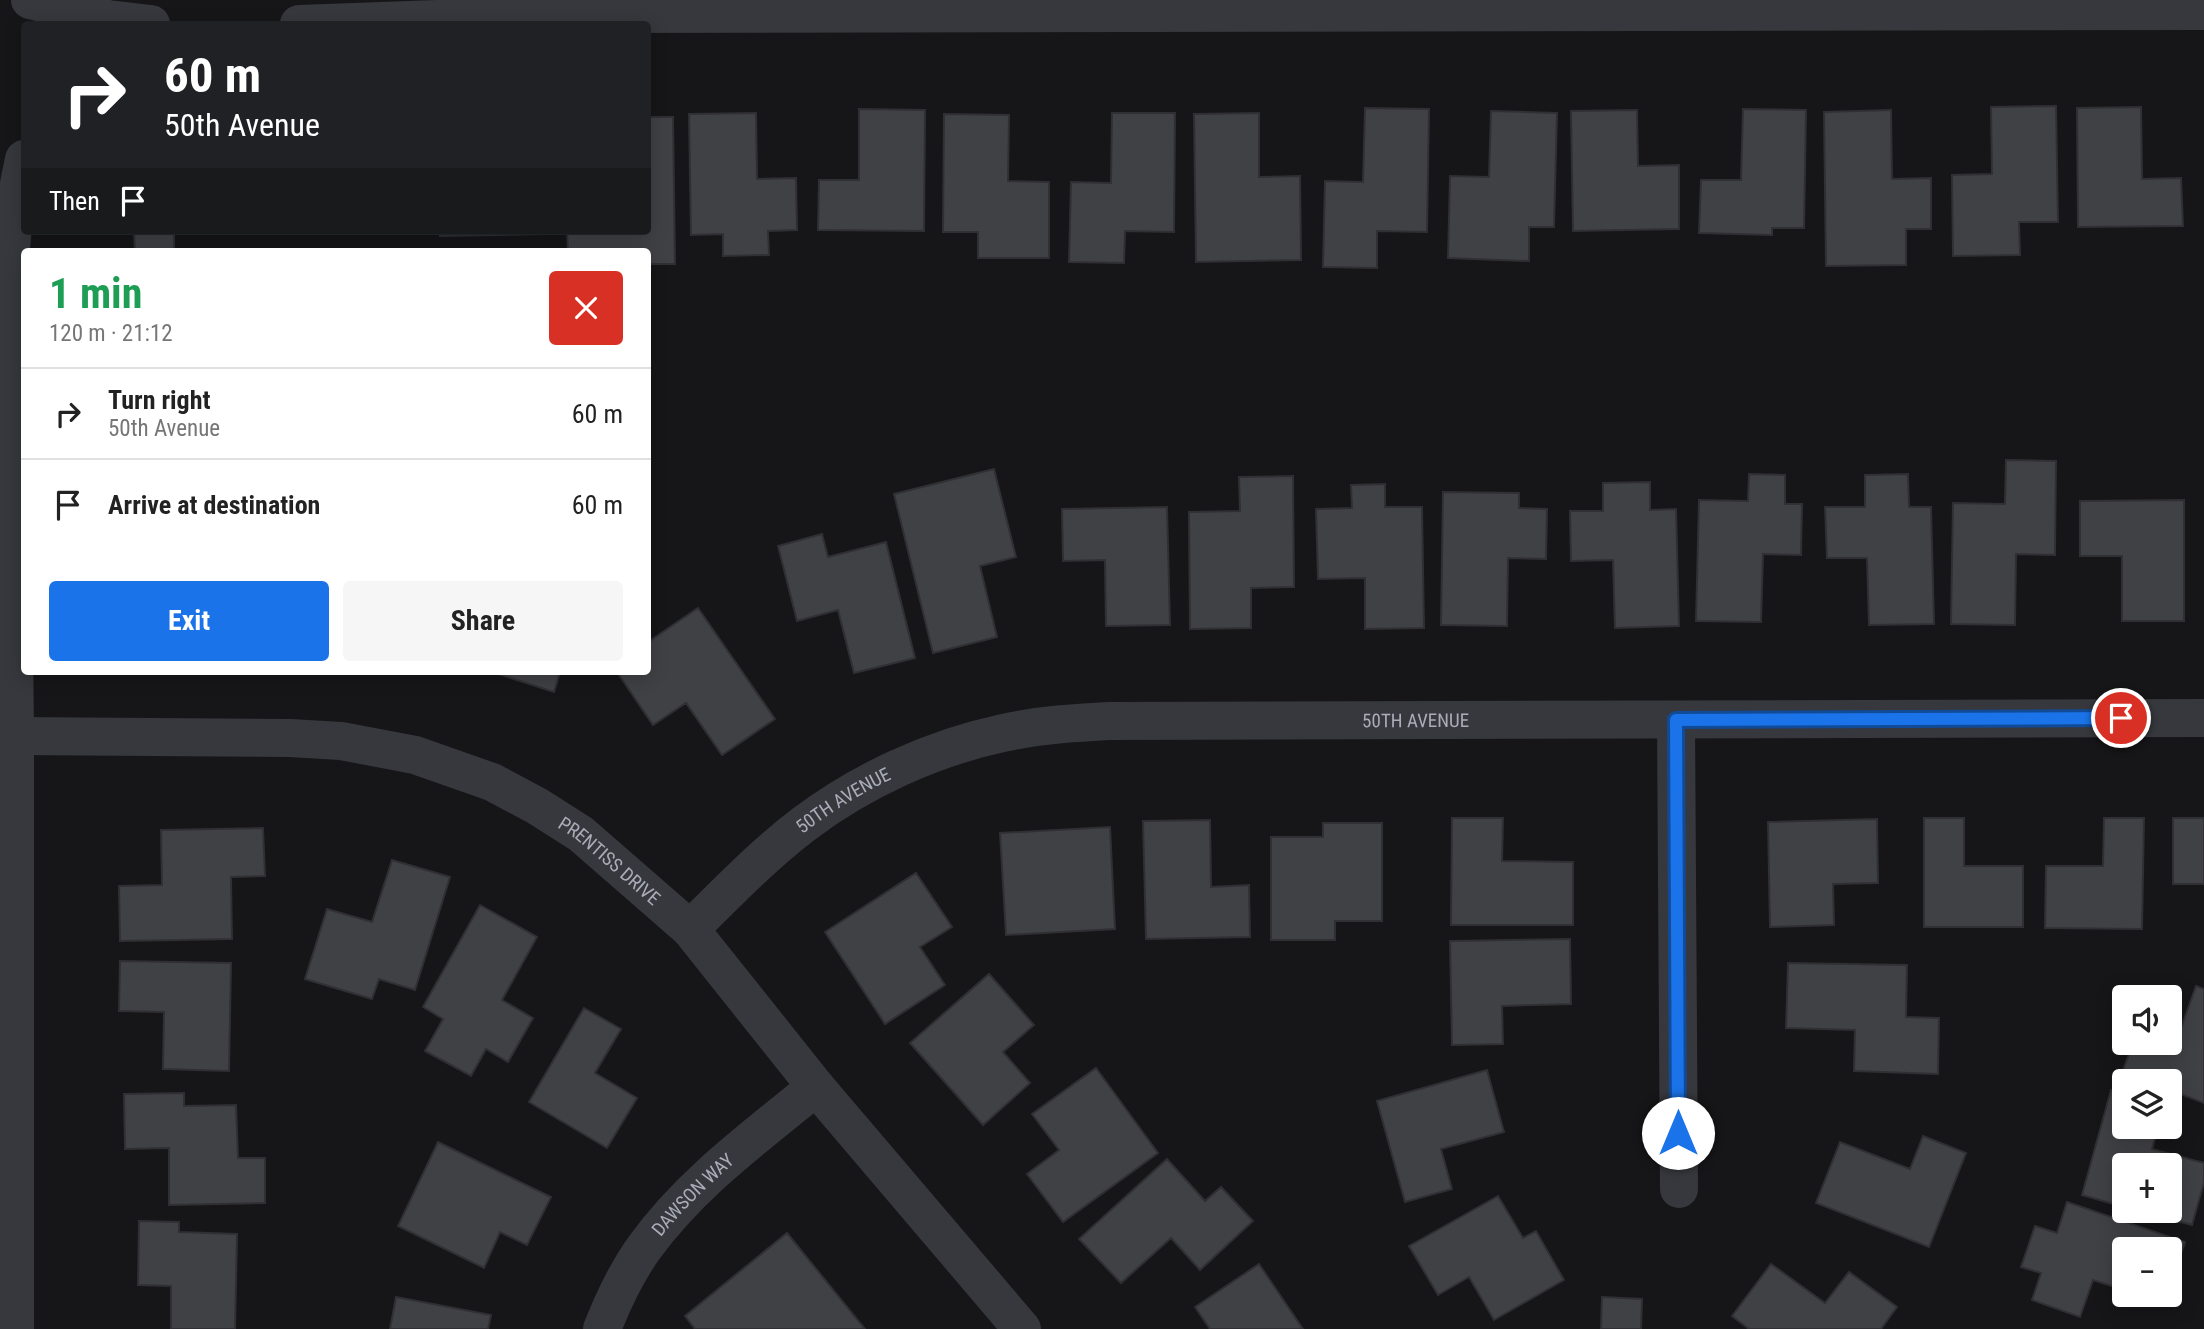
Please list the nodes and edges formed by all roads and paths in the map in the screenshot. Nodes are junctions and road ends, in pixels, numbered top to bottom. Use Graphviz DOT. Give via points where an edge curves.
graph roads {
  1 [pos="574,7"];
  2 [pos="46,11"];
  3 [pos="2204,12"];
  4 [pos="125,21"];
  5 [pos="348,21"];
  6 [pos="21,174"];
  7 [pos="2204,718"];
  8 [pos="1676,720"];
  9 [pos="15,736"];
  10 [pos="690,929"];
  11 [pos="816,1087"];
  12 [pos="1679,1189"];
  13 [pos="15,1329"];
  14 [pos="602,1329"];
  15 [pos="1022,1329"];
  1 -- 3 [label="street"];
  1 -- 5 [label="street"];
  2 -- 4 [label="street"];
  6 -- 9 [label="street" via="10,260"];
  7 -- 8 [label="street, 50TH AVENUE"];
  8 -- 10 [label="street, 50TH AVENUE" via="1109,721 1002,733 898,768 850,794 762,859"];
  8 -- 12 [label="street"];
  9 -- 10 [label="street, PRENTISS DRIVE" via="290,738 341,741 415,755 492,782 537,806 580,834"];
  9 -- 13 [label="street"];
  10 -- 11 [label="street, PRENTISS DRIVE"];
  11 -- 14 [label="street, DAWSON WAY" via="680,1205 643,1249"];
  11 -- 15 [label="street, PRENTISS DRIVE"];
}
